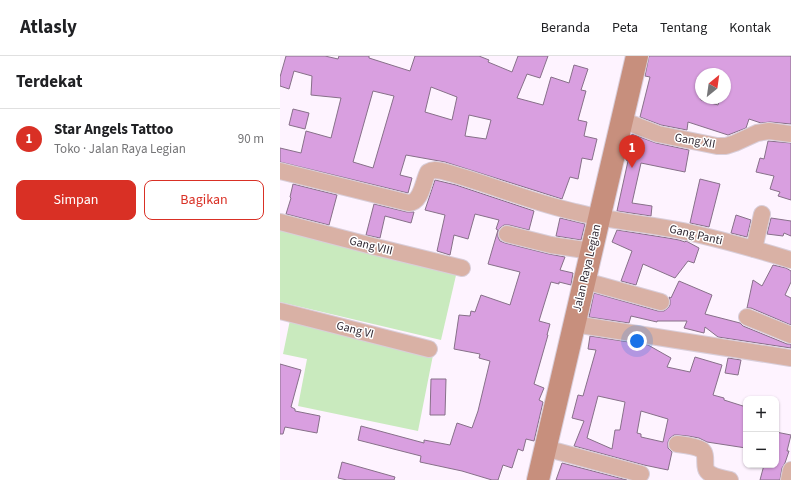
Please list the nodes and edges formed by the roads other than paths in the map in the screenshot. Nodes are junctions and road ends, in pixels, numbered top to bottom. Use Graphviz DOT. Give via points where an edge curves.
graph roads {
  1 [pos="637,56"];
  2 [pos="622,120"];
  3 [pos="791,134"];
  4 [pos="280,171"];
  5 [pos="762,214"];
  6 [pos="599,217"];
  7 [pos="280,222"];
  8 [pos="507,234"];
  9 [pos="754,249"];
  10 [pos="592,251"];
  11 [pos="791,260"];
  12 [pos="462,268"];
  13 [pos="585,282"];
  14 [pos="661,302"];
  15 [pos="280,311"];
  16 [pos="747,317"];
  17 [pos="574,324"];
  18 [pos="791,335"];
  19 [pos="429,349"];
  20 [pos="791,358"];
  21 [pos="677,444"];
  22 [pos="545,448"];
  23 [pos="791,470"];
  24 [pos="641,474"];
  25 [pos="538,480"];
  26 [pos="730,480"];
  27 [pos="790,480"];
  1 -- 2 [label="main road, Jalan Raya Legian"];
  2 -- 3 [label="street, Gang XII" via="658,134 717,146 726,146 757,133 769,131"];
  2 -- 6 [label="main road, Jalan Raya Legian"];
  4 -- 6 [label="street, Gang Panti" via="413,203 418,198 428,172 436,170 555,207"];
  5 -- 9 [label="street"];
  6 -- 9 [label="street, Gang Panti" via="682,231"];
  6 -- 10 [label="main road, Jalan Raya Legian"];
  7 -- 12 [label="street, Gang VIII"];
  8 -- 10 [label="street" via="551,245"];
  9 -- 11 [label="street, Gang Panti"];
  10 -- 13 [label="main road, Jalan Raya Legian"];
  13 -- 14 [label="street"];
  13 -- 17 [label="main road, Jalan Raya Legian"];
  15 -- 19 [label="street, Gang VI"];
  16 -- 18 [label="street"];
  17 -- 20 [label="street"];
  17 -- 22 [label="main road, Jalan Raya Legian"];
  21 -- 26 [label="street" via="702,450 706,470 717,477"];
  22 -- 24 [label="street"];
  22 -- 25 [label="main road, Jalan Raya Legian"];
  23 -- 27 [label="street"];
}
